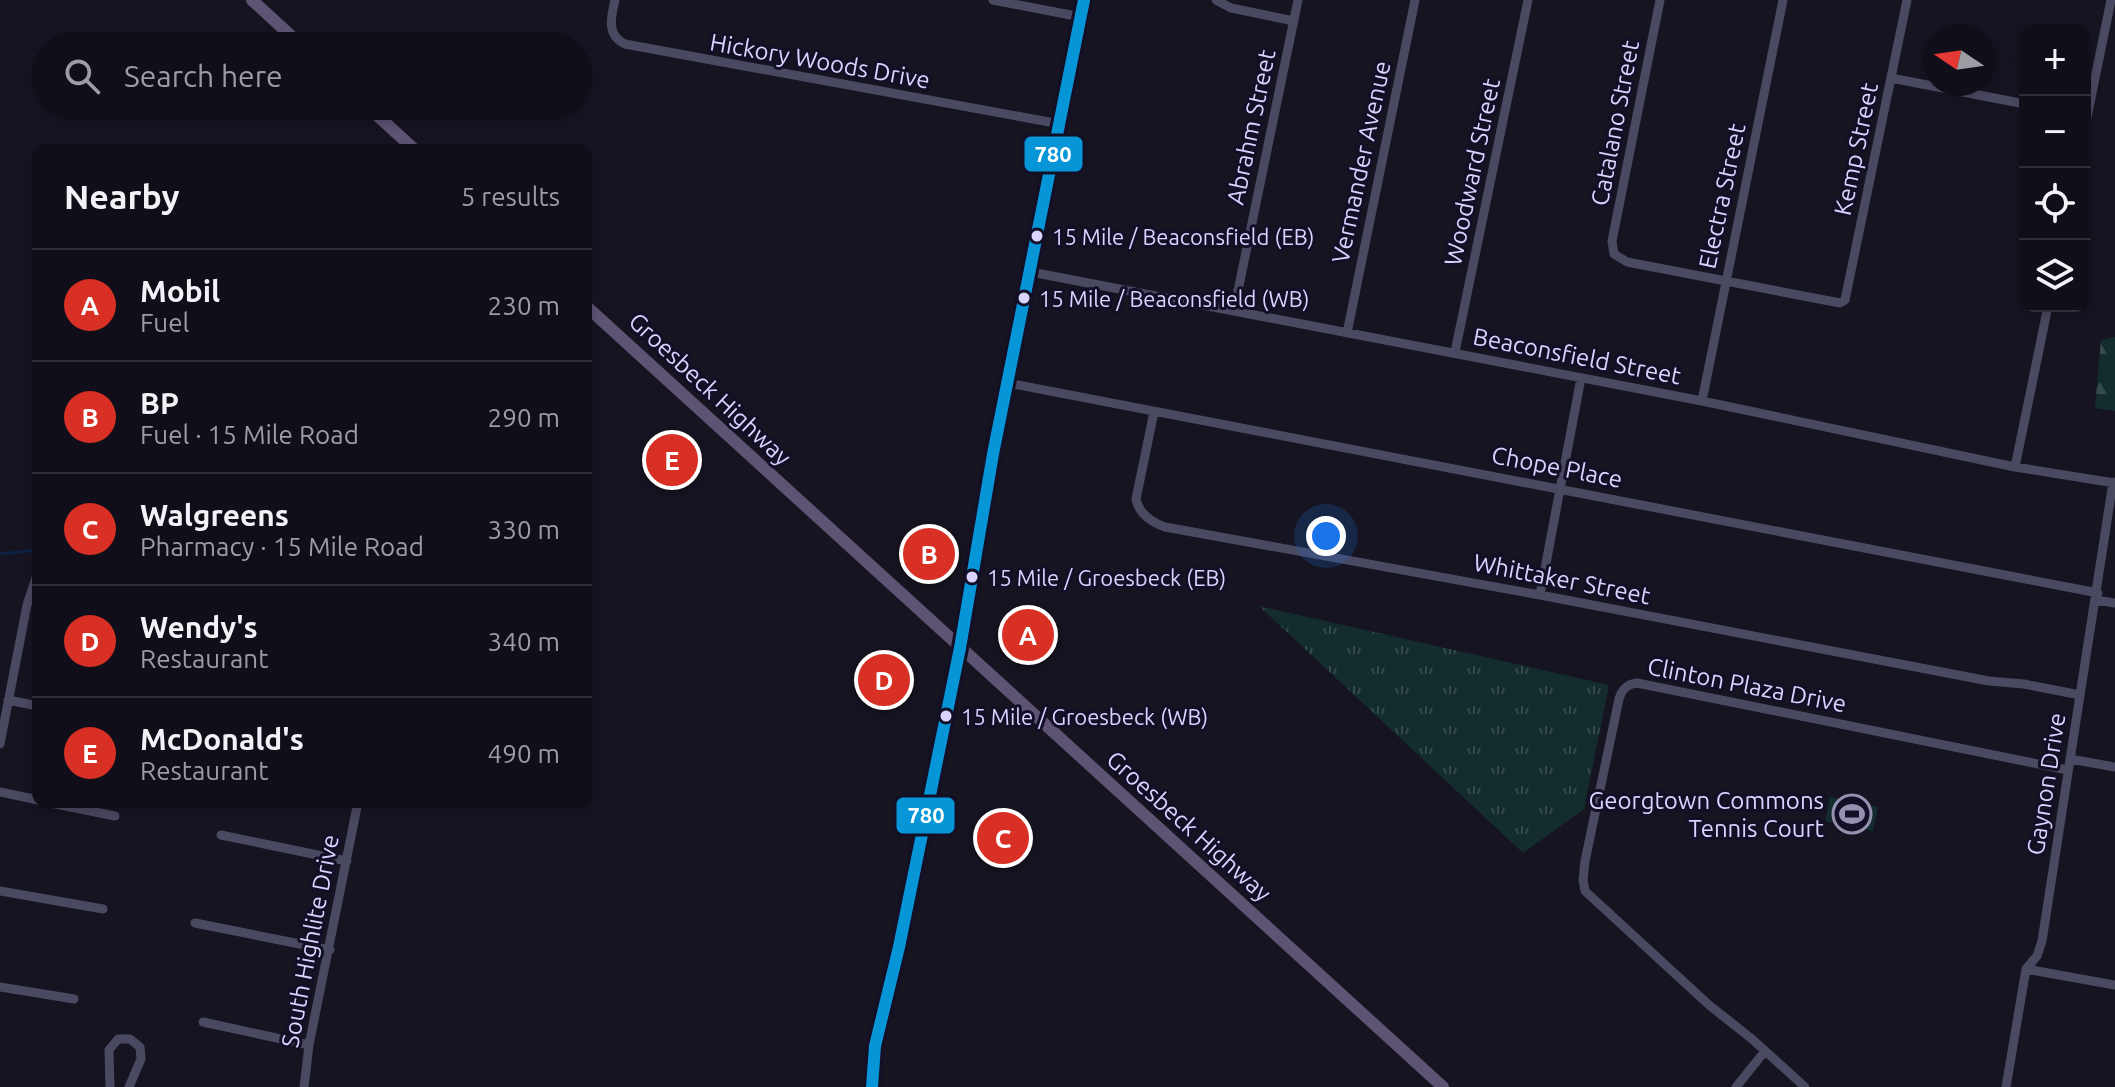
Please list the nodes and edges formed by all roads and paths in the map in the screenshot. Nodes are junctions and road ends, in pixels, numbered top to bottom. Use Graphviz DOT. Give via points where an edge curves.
graph roads {
  1 [pos="252,0"];
  2 [pos="615,0"];
  3 [pos="993,0"];
  4 [pos="1084,0"];
  5 [pos="1216,0"];
  6 [pos="1298,0"];
  7 [pos="1415,0"];
  8 [pos="1528,0"];
  9 [pos="1660,0"];
  10 [pos="1783,0"];
  11 [pos="1907,0"];
  12 [pos="2111,0"];
  13 [pos="1081,17"];
  14 [pos="1294,21"];
  15 [pos="287,32"];
  16 [pos="1891,78"];
  17 [pos="2090,96"];
  18 [pos="2019,103"];
  19 [pos="382,120"];
  20 [pos="1060,124"];
  21 [pos="408,144"];
  22 [pos="1031,272"];
  23 [pos="1725,280"];
  24 [pos="1234,310"];
  25 [pos="592,311"];
  26 [pos="2047,312"];
  27 [pos="1347,333"];
  28 [pos="1455,352"];
  29 [pos="1581,378"];
  30 [pos="1008,383"];
  31 [pos="1702,401"];
  32 [pos="1154,412"];
  33 [pos="2015,467"];
  34 [pos="2114,482"];
  35 [pos="1562,488"];
  36 [pos="32,590"];
  37 [pos="1540,595"];
  38 [pos="2097,596"];
  39 [pos="2115,603"];
  40 [pos="27,605"];
  41 [pos="32,606"];
  42 [pos="960,648"];
  43 [pos="2080,695"];
  44 [pos="8,700"];
  45 [pos="32,705"];
  46 [pos="0,744"];
  47 [pos="2070,759"];
  48 [pos="2115,767"];
  49 [pos="2068,770"];
  50 [pos="0,792"];
  51 [pos="32,799"];
  52 [pos="76,808"];
  53 [pos="357,808"];
  54 [pos="115,816"];
  55 [pos="221,835"];
  56 [pos="347,861"];
  57 [pos="0,891"];
  58 [pos="103,909"];
  59 [pos="195,923"];
  60 [pos="330,950"];
  61 [pos="2026,969"];
  62 [pos="2115,985"];
  63 [pos="0,987"];
  64 [pos="74,999"];
  65 [pos="203,1022"];
  66 [pos="309,1045"];
  67 [pos="1765,1051"];
  68 [pos="110,1087"];
  69 [pos="129,1087"];
  70 [pos="304,1087"];
  71 [pos="872,1087"];
  72 [pos="1443,1087"];
  73 [pos="1736,1087"];
  74 [pos="1805,1087"];
  75 [pos="2006,1087"];
  1 -- 15 [label="main road"];
  2 -- 20 [label="street, Hickory Woods Drive" via="609,23 617,41 625,44"];
  3 -- 13 [label="street"];
  4 -- 13 [label="main road"];
  5 -- 14 [label="street"];
  6 -- 14 [label="street, Abrahm Street"];
  7 -- 27 [label="street, Vermander Avenue"];
  8 -- 28 [label="street, Woodward Street"];
  9 -- 23 [label="street, Catalano Street" via="1612,241 1614,254 1627,262"];
  10 -- 23 [label="street, Electra Street"];
  11 -- 16 [label="street, Kemp Street"];
  12 -- 17 [label="street"];
  13 -- 20 [label="main road"];
  14 -- 24 [label="street, Abrahm Street"];
  16 -- 18 [label="street"];
  16 -- 23 [label="street, Kemp Street" via="1845,300"];
  19 -- 21 [label="main road"];
  20 -- 22 [label="main road"];
  22 -- 24 [label="street, Beaconsfield Street"];
  22 -- 30 [label="main road"];
  23 -- 31 [label="street, Electra Street"];
  24 -- 27 [label="street, Beaconsfield Street"];
  25 -- 42 [label="main road, Groesbeck Highway"];
  26 -- 33 [label="street"];
  27 -- 28 [label="street, Beaconsfield Street"];
  28 -- 29 [label="street, Beaconsfield Street"];
  29 -- 31 [label="street, Beaconsfield Street"];
  29 -- 35 [label="street"];
  30 -- 32 [label="street, Chope Place"];
  30 -- 42 [label="main road"];
  31 -- 33 [label="street, Beaconsfield Street"];
  32 -- 35 [label="street, Chope Place"];
  32 -- 37 [label="street, Whittaker Street" via="1136,499 1140,510 1157,524"];
  33 -- 34 [label="street, Beaconsfield Street"];
  34 -- 38 [label="street, Gaynon Drive"];
  35 -- 37 [label="street"];
  35 -- 38 [label="street, Chope Place"];
  36 -- 40 [label="street"];
  37 -- 43 [label="street, Whittaker Street"];
  38 -- 39 [label="street, Chope Place"];
  38 -- 43 [label="street, Gaynon Drive"];
  40 -- 41 [label="street"];
  40 -- 44 [label="street"];
  42 -- 71 [label="main road" via="875,1046"];
  42 -- 72 [label="main road, Groesbeck Highway"];
  43 -- 47 [label="street, Gaynon Drive"];
  44 -- 45 [label="street"];
  44 -- 46 [label="street"];
  47 -- 48 [label="street"];
  47 -- 49 [label="street, Gaynon Drive"];
  49 -- 61 [label="street, Gaynon Drive" via="2042,941"];
  49 -- 67 [label="street, Clinton Plaza Drive" via="1628,685 1611,734 1585,861 1585,891"];
  50 -- 51 [label="street"];
  52 -- 54 [label="street"];
  53 -- 56 [label="street, South Highlite Drive"];
  55 -- 56 [label="street"];
  56 -- 60 [label="street, South Highlite Drive"];
  57 -- 58 [label="street"];
  59 -- 60 [label="street"];
  60 -- 66 [label="street, South Highlite Drive"];
  61 -- 62 [label="street"];
  61 -- 75 [label="street, Gaynon Drive"];
  63 -- 64 [label="street"];
  65 -- 66 [label="street"];
  66 -- 70 [label="street, South Highlite Drive"];
  67 -- 73 [label="street"];
  67 -- 74 [label="street, Clinton Plaza Drive"];
  68 -- 69 [label="street" via="109,1050 118,1039 130,1039 140,1047 141,1059"];
}
